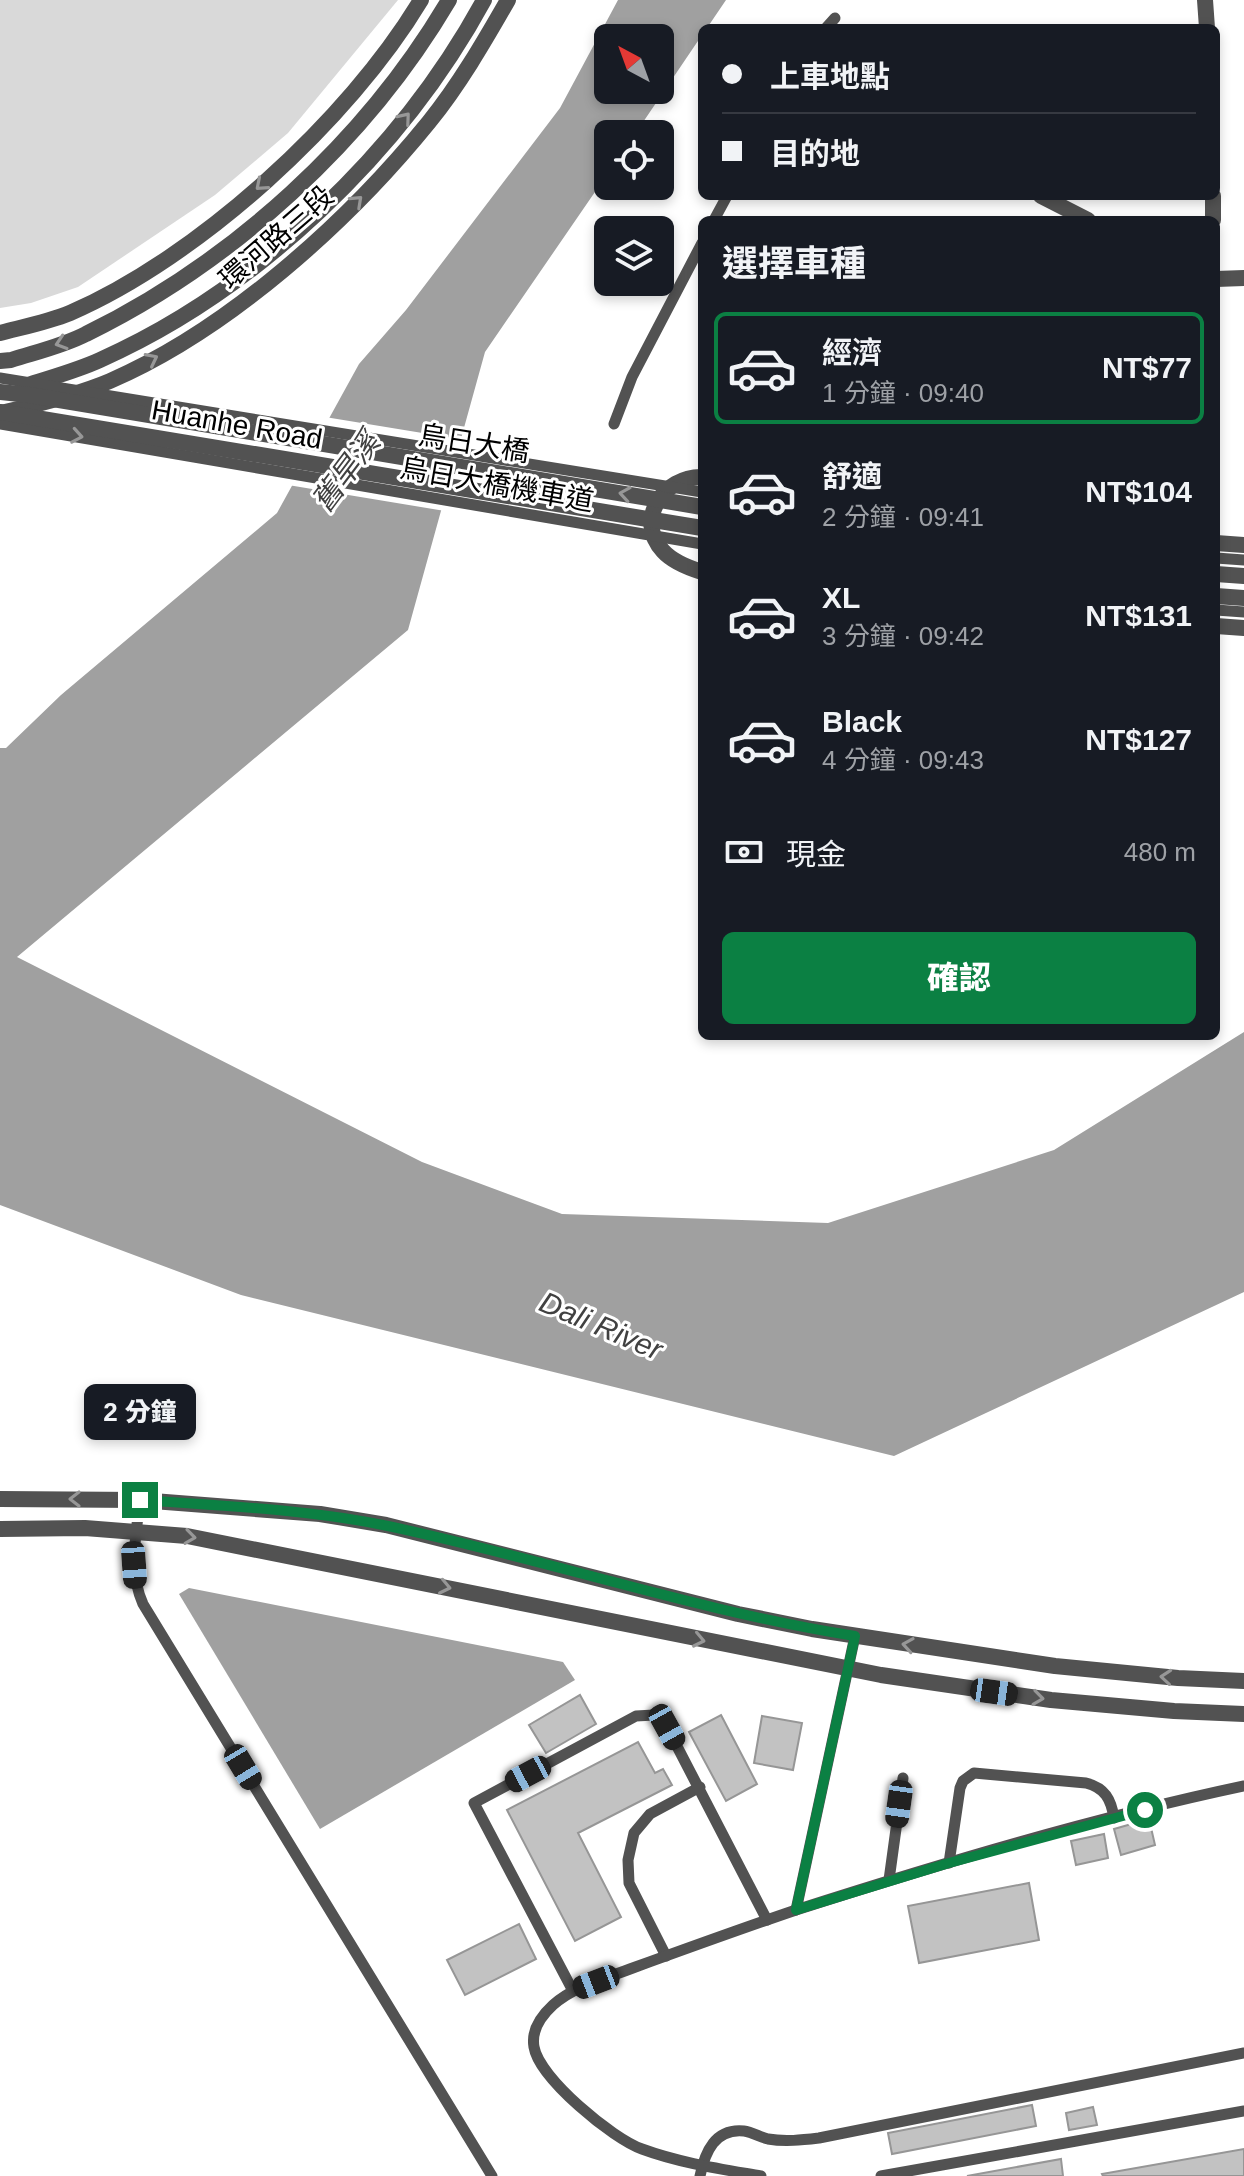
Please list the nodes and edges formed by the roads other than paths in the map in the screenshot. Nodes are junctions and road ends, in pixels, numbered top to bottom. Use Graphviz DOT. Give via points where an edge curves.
graph roads {
  1 [pos="421,0"];
  2 [pos="449,0"];
  3 [pos="484,0"];
  4 [pos="508,0"];
  5 [pos="1205,0"];
  6 [pos="835,18"];
  7 [pos="830,24"];
  8 [pos="1207,24"];
  9 [pos="1049,200"];
  10 [pos="1080,216"];
  11 [pos="698,251"];
  12 [pos="1244,278"];
  13 [pos="1220,279"];
  14 [pos="0,333"];
  15 [pos="0,361"];
  16 [pos="0,378"];
  17 [pos="0,392"];
  18 [pos="0,412"];
  19 [pos="0,424"];
  20 [pos="614,424"];
  21 [pos="698,478"];
  22 [pos="698,491"];
  23 [pos="698,506"];
  24 [pos="698,527"];
  25 [pos="698,543"];
  26 [pos="1220,543"];
  27 [pos="1244,545"];
  28 [pos="1220,558"];
  29 [pos="1244,560"];
  30 [pos="698,570"];
  31 [pos="1220,574"];
  32 [pos="1244,576"];
  33 [pos="1220,596"];
  34 [pos="1244,598"];
  35 [pos="1220,610"];
  36 [pos="1244,612"];
  37 [pos="1220,626"];
  38 [pos="1244,628"];
  39 [pos="0,1499"];
  40 [pos="140,1500"];
  41 [pos="0,1529"];
  42 [pos="137,1532"];
  43 [pos="855,1636"];
  44 [pos="848,1669"];
  45 [pos="1244,1681"];
  46 [pos="1244,1714"];
  47 [pos="903,1778"];
  48 [pos="1244,1786"];
  49 [pos="700,1787"];
  50 [pos="1114,1818"];
  51 [pos="949,1863"];
  52 [pos="889,1880"];
  53 [pos="796,1910"];
  54 [pos="767,1920"];
  55 [pos="666,1956"];
  56 [pos="573,1991"];
  57 [pos="1244,2053"];
  58 [pos="1244,2111"];
  59 [pos="701,2171"];
  60 [pos="492,2176"];
  61 [pos="761,2176"];
  62 [pos="881,2176"];
  1 -- 14 [label="street, 環河路三段, one-way" via="368,74 311,137 192,241 132,282 68,313"];
  2 -- 15 [label="street, 環河路三段, one-way" via="388,89 331,153 211,259 83,336"];
  17 -- 3 [label="street, 環河路三段, one-way" via="98,361 232,284 359,172 420,100"];
  18 -- 4 [label="street, 環河路三段, one-way" via="109,381 182,344 244,300 374,185 430,121"];
  5 -- 8 [label="street"];
  6 -- 7 [label="lane"];
  9 -- 10 [label="street"];
  11 -- 20 [label="lane" via="632,377"];
  12 -- 13 [label="street"];
  16 -- 22 [label="lane, 烏日大橋機車道, bridge"];
  23 -- 17 [label="street, 烏日大橋, one-way, bridge"];
  18 -- 24 [label="street, Huanhe Road, bridge"];
  19 -- 25 [label="lane, 烏日大橋機車道, one-way, bridge"];
  21 -- 30 [label="street" via="678,480 661,494 652,514 662,551"];
  26 -- 27 [label="street"];
  28 -- 29 [label="lane"];
  31 -- 32 [label="street"];
  33 -- 34 [label="street"];
  35 -- 36 [label="lane"];
  37 -- 38 [label="street"];
  40 -- 39 [label="street, one-way"];
  40 -- 42 [label="lane"];
  40 -- 43 [label="street" via="320,1514 386,1525 738,1614"];
  41 -- 42 [label="street"];
  42 -- 44 [label="street, one-way" via="287,1555"];
  42 -- 60 [label="lane" via="135,1586 143,1604"];
  43 -- 44 [label="lane"];
  45 -- 43 [label="street, one-way" via="1055,1666"];
  44 -- 46 [label="street, one-way" via="1051,1700"];
  44 -- 53 [label="lane"];
  47 -- 52 [label="lane"];
  48 -- 50 [label="lane"];
  49 -- 54 [label="lane"];
  49 -- 55 [label="lane" via="641,1823 628,1860 629,1883"];
  49 -- 56 [label="lane" via="667,1727 645,1714 474,1803"];
  50 -- 51 [label="lane"];
  50 -- 51 [label="lane" via="1108,1797 1096,1786 974,1773 960,1788"];
  51 -- 52 [label="lane"];
  52 -- 53 [label="lane"];
  53 -- 54 [label="lane"];
  54 -- 55 [label="lane"];
  55 -- 56 [label="lane"];
  56 -- 59 [label="lane" via="541,2016 535,2031 534,2047 548,2073 611,2132 640,2149"];
  57 -- 59 [label="lane" via="819,2138 791,2141 731,2131 707,2151"];
  58 -- 62 [label="lane"];
  59 -- 61 [label="lane"];
}
